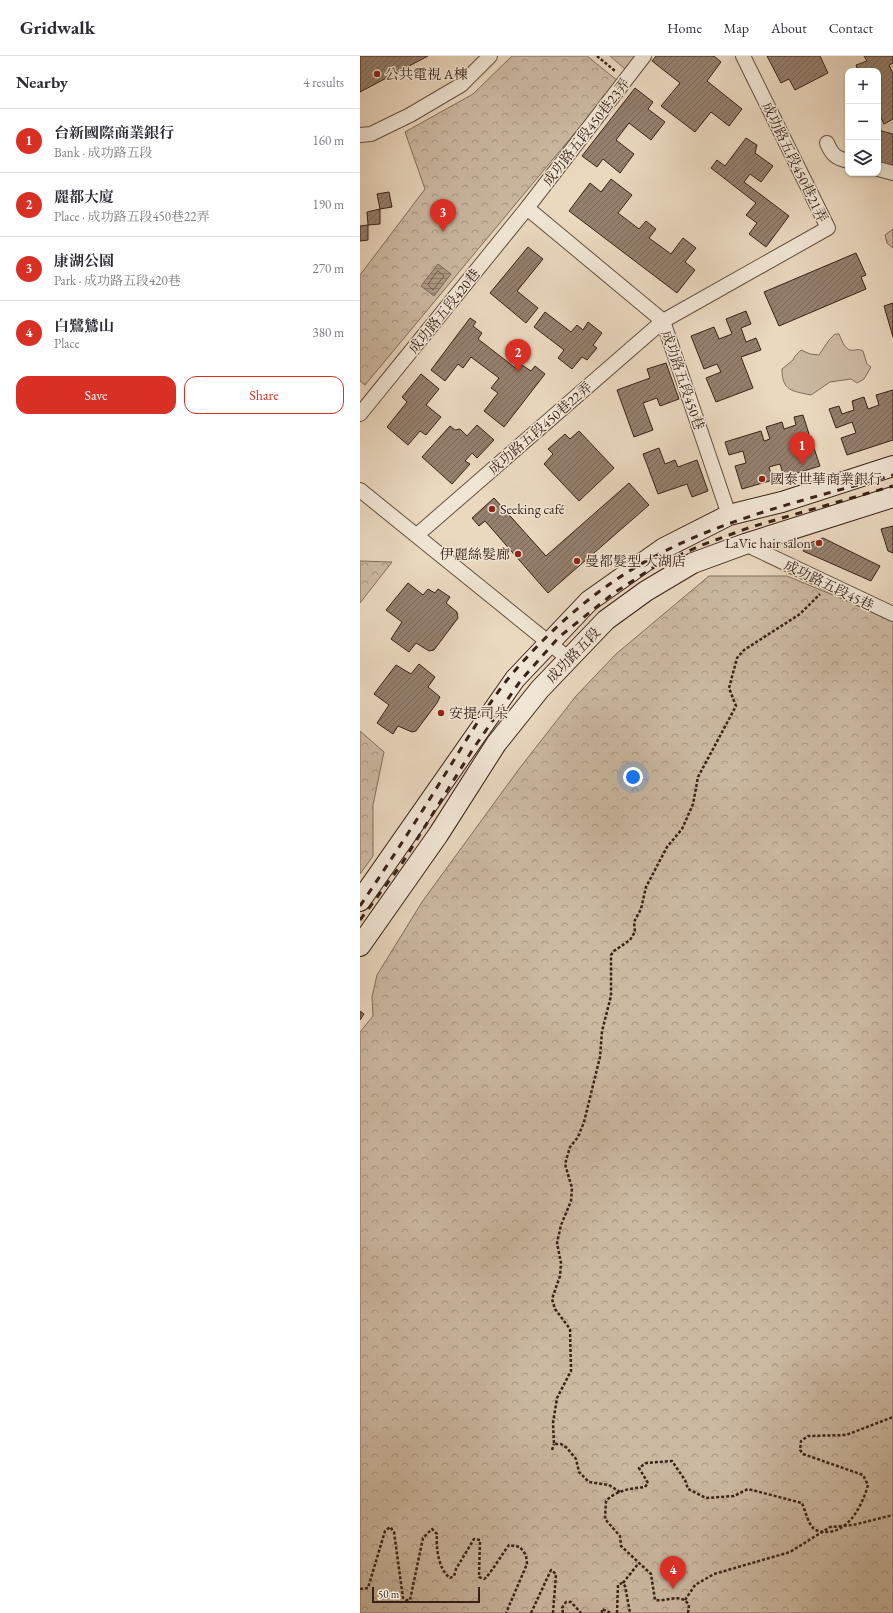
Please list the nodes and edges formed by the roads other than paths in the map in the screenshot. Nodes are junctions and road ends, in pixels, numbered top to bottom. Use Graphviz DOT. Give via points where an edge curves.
graph roads {
  1 [pos="490,56"];
  2 [pos="644,56"];
  3 [pos="743,56"];
  4 [pos="360,135"];
  5 [pos="827,143"];
  6 [pos="845,160"];
  7 [pos="881,170"];
  8 [pos="893,173"];
  9 [pos="527,208"];
  10 [pos="663,321"];
  11 [pos="360,414"];
  12 [pos="893,466"];
  13 [pos="360,490"];
  14 [pos="893,497"];
  15 [pos="729,515"];
  16 [pos="417,535"];
  17 [pos="744,544"];
  18 [pos="893,614"];
  19 [pos="549,642"];
  20 [pos="569,659"];
  21 [pos="360,901"];
  22 [pos="360,946"];
  1 -- 4 [label="street" via="462,85 377,131"];
  2 -- 9 [label="street, 成功路五段450巷23弄"];
  3 -- 10 [label="street, 成功路五段450巷21弄" via="828,228"];
  5 -- 6 [label="street" via="837,158"];
  7 -- 8 [label="street"];
  9 -- 10 [label="street, 成功路五段450巷"];
  9 -- 11 [label="street, 成功路五段420巷"];
  10 -- 15 [label="street, 成功路五段450巷"];
  10 -- 16 [label="street, 成功路五段450巷22弄"];
  12 -- 15 [label="main road, 成功路五段" via="782,502"];
  13 -- 16 [label="street"];
  14 -- 17 [label="main road, 成功路五段"];
  15 -- 19 [label="main road, 成功路五段" via="664,548 589,601"];
  16 -- 19 [label="street"];
  17 -- 18 [label="street, 成功路五段45巷"];
  17 -- 20 [label="main road, 成功路五段" via="693,563 646,591 606,620"];
  19 -- 20 [label="street"];
  19 -- 21 [label="main road, 成功路五段" via="515,679"];
  20 -- 22 [label="main road, 成功路五段" via="540,689 496,744 438,835"];
}
